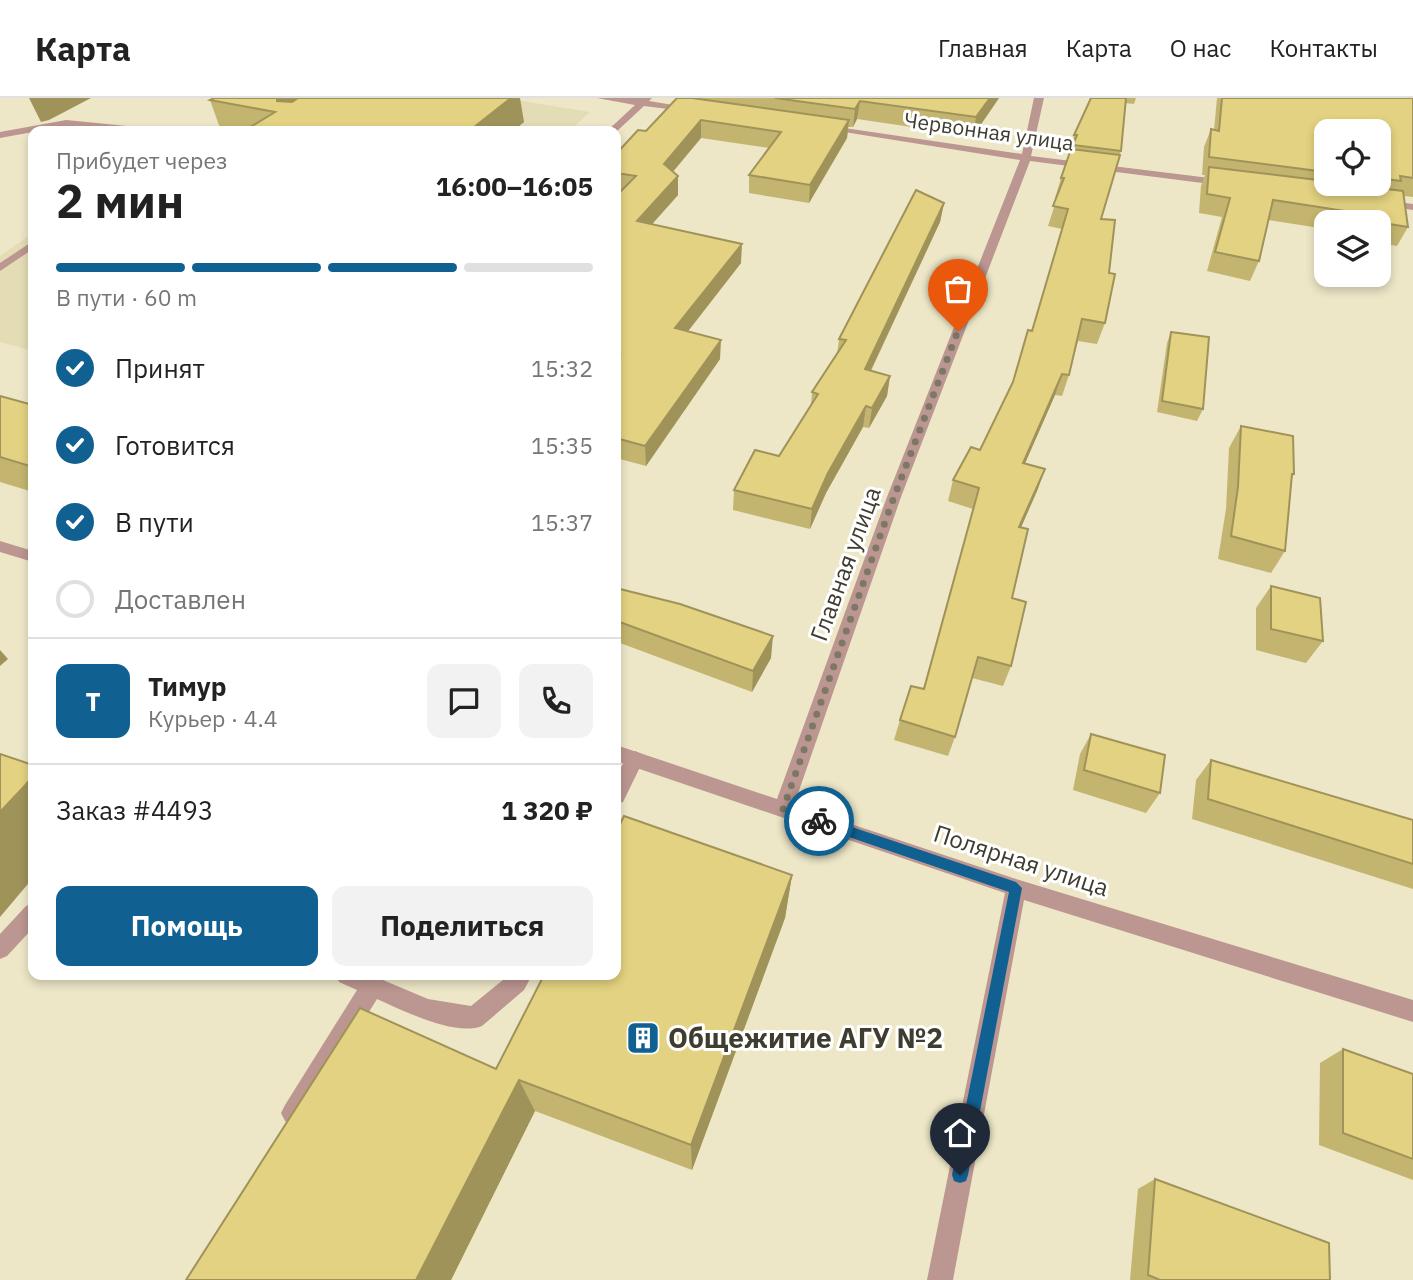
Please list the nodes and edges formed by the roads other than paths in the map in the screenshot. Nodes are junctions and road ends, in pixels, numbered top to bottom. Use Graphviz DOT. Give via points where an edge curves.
graph roads {
  1 [pos="602,98"];
  2 [pos="1039,98"];
  3 [pos="644,101"];
  4 [pos="700,110"];
  5 [pos="808,125"];
  6 [pos="54,126"];
  7 [pos="89,126"];
  8 [pos="617,126"];
  9 [pos="28,130"];
  10 [pos="0,135"];
  11 [pos="1026,158"];
  12 [pos="1233,184"];
  13 [pos="1371,202"];
  14 [pos="1413,207"];
  15 [pos="28,248"];
  16 [pos="0,268"];
  17 [pos="0,546"];
  18 [pos="28,555"];
  19 [pos="625,756"];
  20 [pos="621,774"];
  21 [pos="783,809"];
  22 [pos="1016,888"];
  23 [pos="28,918"];
  24 [pos="0,949"];
  25 [pos="358,980"];
  26 [pos="518,980"];
  27 [pos="372,986"];
  28 [pos="1413,1011"];
  29 [pos="285,1127"];
  30 [pos="940,1280"];
  1 -- 3 [label="street"];
  2 -- 11 [label="street, Главная улица"];
  3 -- 4 [label="street"];
  3 -- 8 [label="street"];
  5 -- 11 [label="street, Червонная улица"];
  6 -- 7 [label="street"];
  9 -- 10 [label="street"];
  11 -- 12 [label="street, Червонная улица"];
  11 -- 21 [label="street, Главная улица" via="894,497"];
  13 -- 14 [label="street"];
  15 -- 16 [label="street"];
  17 -- 18 [label="street"];
  19 -- 20 [label="street"];
  19 -- 21 [label="street, Полярная улица"];
  21 -- 22 [label="street, Полярная улица"];
  22 -- 28 [label="street, Полярная улица"];
  22 -- 30 [label="street"];
  23 -- 24 [label="street"];
  25 -- 27 [label="street"];
  26 -- 27 [label="street" via="474,1018 428,1010"];
  27 -- 29 [label="street"];
}
